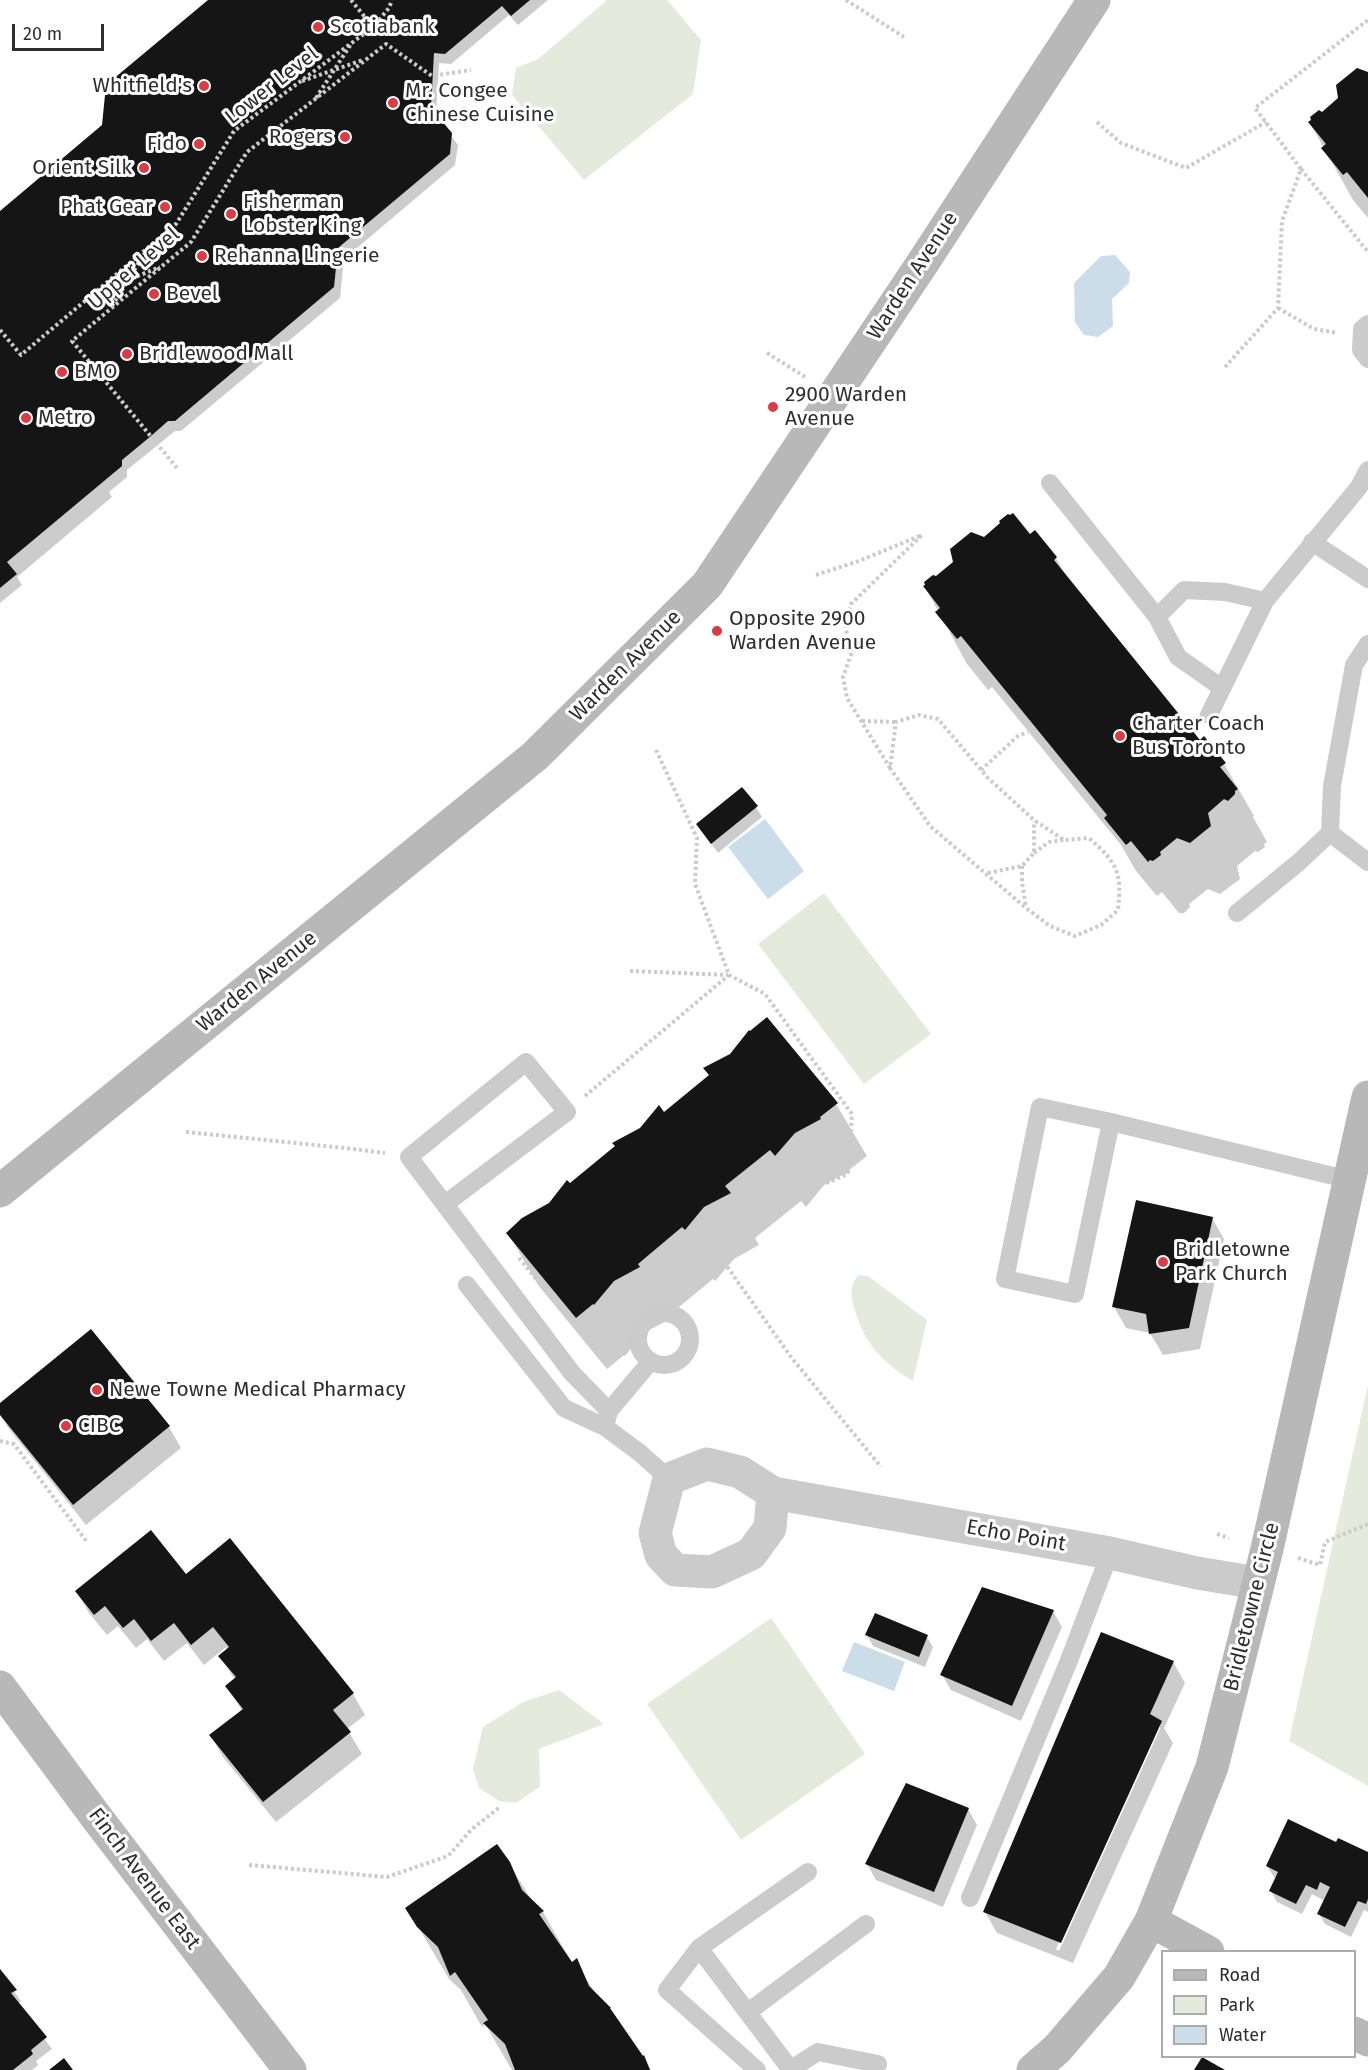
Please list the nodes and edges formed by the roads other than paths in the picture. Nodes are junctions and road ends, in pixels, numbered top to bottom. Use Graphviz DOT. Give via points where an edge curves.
graph roads {
  1 [pos="1094,0"];
  2 [pos="1365,331"];
  3 [pos="1368,359"];
  4 [pos="1368,470"];
  5 [pos="1050,483"];
  6 [pos="1363,491"];
  7 [pos="1312,543"];
  8 [pos="1368,579"];
  9 [pos="1265,601"];
  10 [pos="1157,616"];
  11 [pos="1368,644"];
  12 [pos="1222,688"];
  13 [pos="1209,715"];
  14 [pos="1330,833"];
  15 [pos="1368,862"];
  16 [pos="1237,913"];
  17 [pos="1368,1098"];
  18 [pos="1111,1122"];
  19 [pos="1350,1180"];
  20 [pos="0,1191"];
  21 [pos="445,1204"];
  22 [pos="468,1285"];
  23 [pos="651,1361"];
  24 [pos="607,1419"];
  25 [pos="669,1479"];
  26 [pos="774,1493"];
  27 [pos="1110,1553"];
  28 [pos="1258,1583"];
  29 [pos="0,1687"];
  30 [pos="808,1872"];
  31 [pos="970,1898"];
  32 [pos="1151,1921"];
  33 [pos="866,1924"];
  34 [pos="699,1948"];
  35 [pos="1204,1950"];
  36 [pos="748,2012"];
  37 [pos="878,2064"];
  38 [pos="791,2069"];
  39 [pos="290,2070"];
  40 [pos="757,2070"];
  41 [pos="1033,2070"];
  1 -- 20 [label="main road, Warden Avenue" via="707,585 535,756"];
  2 -- 3 [label="lane" via="1361,350"];
  4 -- 6 [label="lane"];
  5 -- 10 [label="lane"];
  6 -- 7 [label="lane"];
  7 -- 8 [label="lane"];
  7 -- 9 [label="lane"];
  9 -- 10 [label="lane" via="1225,592 1185,590"];
  9 -- 12 [label="lane"];
  10 -- 12 [label="lane" via="1178,657"];
  11 -- 14 [label="lane" via="1354,665 1332,786"];
  12 -- 13 [label="lane"];
  14 -- 15 [label="lane"];
  14 -- 16 [label="lane"];
  17 -- 19 [label="main road, Bridletowne Circle"];
  18 -- 18 [label="lane" via="1040,1107 1005,1279 1075,1294"];
  18 -- 19 [label="lane"];
  19 -- 28 [label="main road, Bridletowne Circle"];
  21 -- 21 [label="lane" via="409,1157 526,1062 567,1112"];
  21 -- 24 [label="lane"];
  22 -- 24 [label="lane" via="564,1408"];
  23 -- 23 [label="lane" via="640,1349 639,1332 648,1318 665,1313 681,1319 689,1333 688,1350 668,1365"];
  23 -- 24 [label="lane"];
  24 -- 25 [label="lane"];
  25 -- 26 [label="street, Echo Point" via="707,1464 740,1472"];
  25 -- 26 [label="street" via="654,1533 661,1555 675,1570 712,1572 751,1554 770,1528"];
  26 -- 27 [label="street, Echo Point"];
  27 -- 28 [label="street, Echo Point"];
  27 -- 31 [label="lane"];
  28 -- 32 [label="main road, Bridletowne Circle" via="1212,1767"];
  29 -- 39 [label="main road, Finch Avenue East"];
  30 -- 34 [label="lane"];
  32 -- 35 [label="main road"];
  32 -- 41 [label="main road, Bridletowne Circle" via="1119,1977 1057,2049"];
  33 -- 36 [label="lane"];
  34 -- 36 [label="lane"];
  34 -- 40 [label="lane" via="667,1990"];
  36 -- 38 [label="lane"];
  37 -- 38 [label="lane" via="818,2052"];
}
